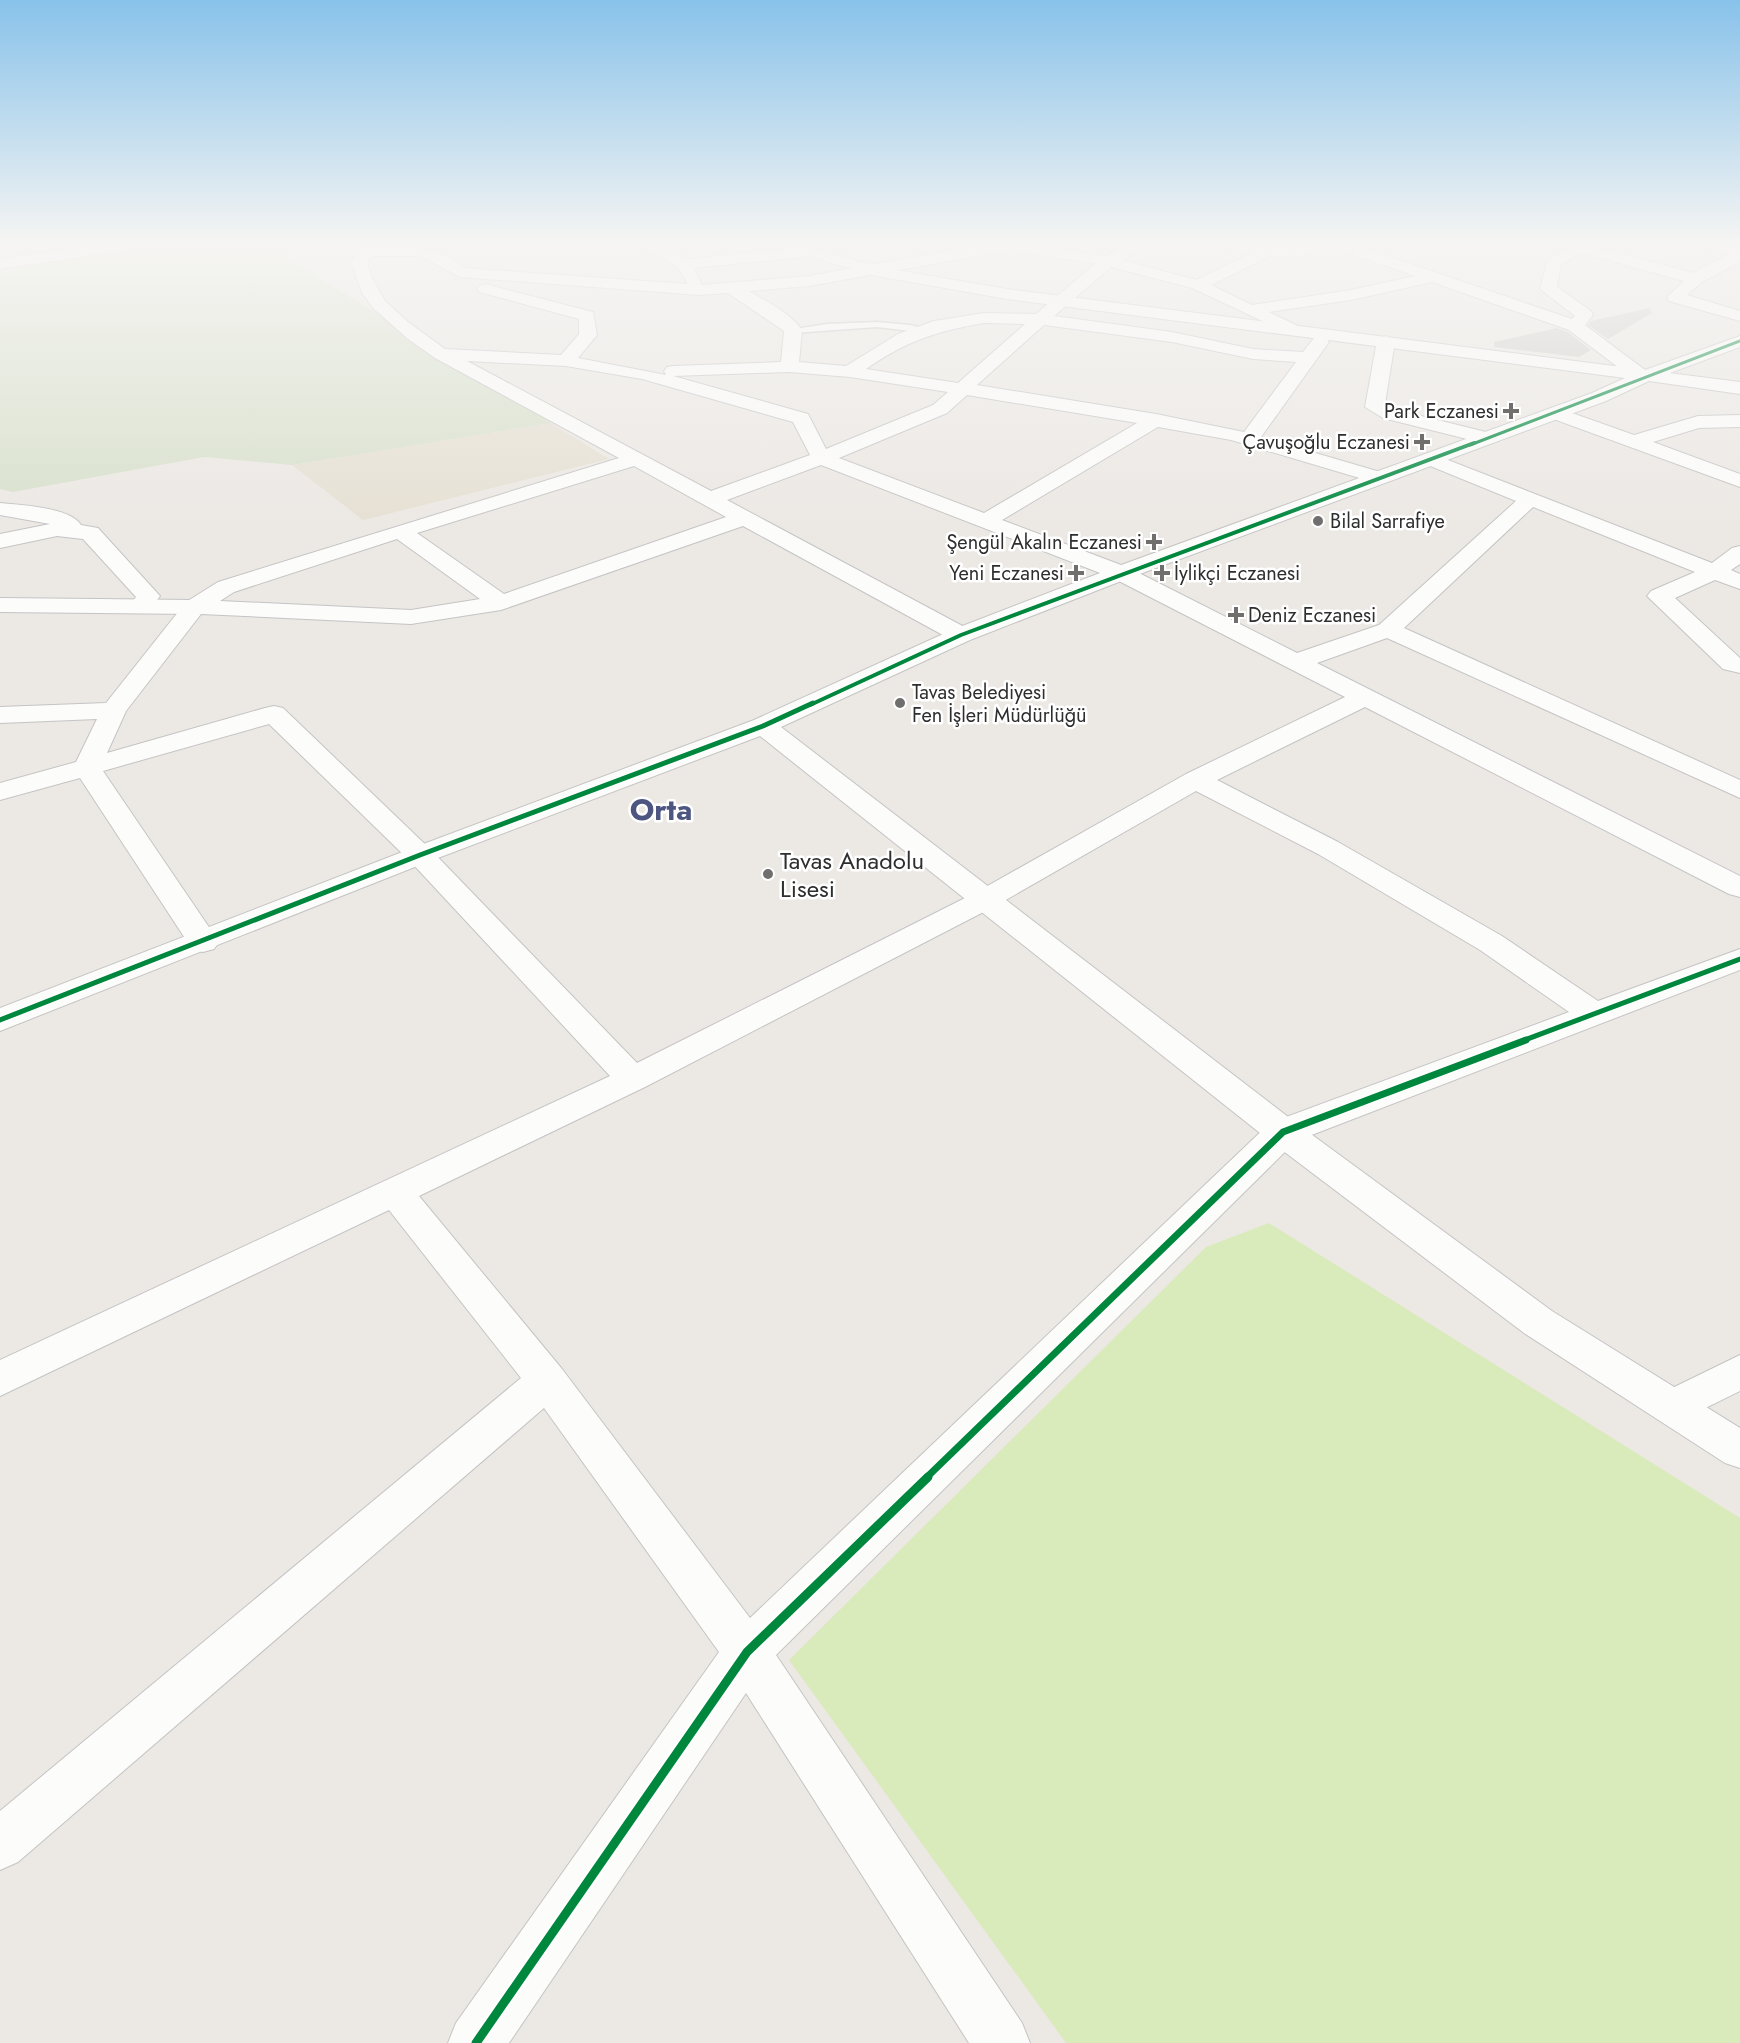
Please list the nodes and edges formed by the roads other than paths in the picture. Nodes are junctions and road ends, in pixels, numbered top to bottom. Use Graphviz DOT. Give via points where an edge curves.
graph roads {
  1 [pos="420,338"];
  2 [pos="584,338"];
  3 [pos="793,338"];
  4 [pos="908,338"];
  5 [pos="1018,338"];
  6 [pos="1178,338"];
  7 [pos="1322,338"];
  8 [pos="1366,338"];
  9 [pos="1592,338"];
  10 [pos="1386,341"];
  11 [pos="1740,341"];
  12 [pos="441,354"];
  13 [pos="1308,357"];
  14 [pos="566,361"];
  15 [pos="789,368"];
  16 [pos="850,372"];
  17 [pos="644,374"];
  18 [pos="1643,376"];
  19 [pos="1740,388"];
  20 [pos="962,389"];
  21 [pos="1555,413"];
  22 [pos="1156,420"];
  23 [pos="1740,421"];
  24 [pos="1487,438"];
  25 [pos="1250,439"];
  26 [pos="1632,442"];
  27 [pos="821,459"];
  28 [pos="1430,459"];
  29 [pos="634,460"];
  30 [pos="1380,478"];
  31 [pos="1740,481"];
  32 [pos="709,499"];
  33 [pos="1530,499"];
  34 [pos="0,509"];
  35 [pos="744,518"];
  36 [pos="985,521"];
  37 [pos="75,530"];
  38 [pos="400,531"];
  39 [pos="0,541"];
  40 [pos="1740,553"];
  41 [pos="1121,573"];
  42 [pos="1713,573"];
  43 [pos="1740,582"];
  44 [pos="501,603"];
  45 [pos="0,605"];
  46 [pos="141,606"];
  47 [pos="194,607"];
  48 [pos="1388,630"];
  49 [pos="961,635"];
  50 [pos="1295,662"];
  51 [pos="1740,666"];
  52 [pos="1365,697"];
  53 [pos="114,710"];
  54 [pos="0,715"];
  55 [pos="763,726"];
  56 [pos="87,768"];
  57 [pos="1196,780"];
  58 [pos="1740,790"];
  59 [pos="0,792"];
  60 [pos="420,855"];
  61 [pos="1740,888"];
  62 [pos="986,899"];
  63 [pos="203,942"];
  64 [pos="1740,959"];
  65 [pos="1595,1014"];
  66 [pos="0,1020"];
  67 [pos="633,1079"];
  68 [pos="1283,1132"];
  69 [pos="396,1194"];
  70 [pos="1740,1372"];
  71 [pos="0,1378"];
  72 [pos="547,1381"];
  73 [pos="1673,1407"];
  74 [pos="1740,1450"];
  75 [pos="747,1652"];
  76 [pos="0,1844"];
  77 [pos="476,2043"];
  78 [pos="1002,2043"];
  1 -- 12 [label="street"];
  2 -- 14 [label="street"];
  3 -- 15 [label="street"];
  4 -- 16 [label="street" via="883,349"];
  5 -- 20 [label="street"];
  6 -- 13 [label="street" via="1253,354"];
  7 -- 13 [label="street"];
  8 -- 10 [label="street"];
  9 -- 18 [label="street"];
  10 -- 18 [label="street"];
  10 -- 24 [label="street" via="1375,407"];
  11 -- 18 [label="street"];
  12 -- 14 [label="street"];
  12 -- 29 [label="street"];
  13 -- 25 [label="street"];
  14 -- 17 [label="street"];
  15 -- 16 [label="street"];
  15 -- 17 [label="street"];
  16 -- 20 [label="street"];
  17 -- 27 [label="street" via="801,418"];
  18 -- 19 [label="street"];
  18 -- 21 [label="street"];
  20 -- 22 [label="street"];
  20 -- 27 [label="street" via="940,409"];
  21 -- 24 [label="street"];
  21 -- 26 [label="street"];
  22 -- 25 [label="street"];
  22 -- 36 [label="street"];
  23 -- 26 [label="street" via="1698,422"];
  24 -- 28 [label="street"];
  25 -- 30 [label="street"];
  26 -- 31 [label="street"];
  27 -- 32 [label="street"];
  27 -- 36 [label="street"];
  28 -- 30 [label="street"];
  28 -- 33 [label="street"];
  29 -- 32 [label="street"];
  29 -- 38 [label="street"];
  30 -- 41 [label="street"];
  32 -- 35 [label="street"];
  33 -- 42 [label="street"];
  33 -- 48 [label="street"];
  34 -- 37 [label="street" via="47,515"];
  35 -- 44 [label="street"];
  35 -- 49 [label="street"];
  36 -- 41 [label="street"];
  37 -- 39 [label="street" via="57,529"];
  37 -- 46 [label="street" via="90,533 148,596"];
  38 -- 44 [label="street"];
  38 -- 47 [label="street" via="226,587"];
  40 -- 42 [label="street"];
  41 -- 49 [label="street"];
  41 -- 50 [label="street"];
  42 -- 43 [label="street"];
  42 -- 51 [label="street" via="1659,596 1732,664"];
  44 -- 47 [label="street" via="411,617"];
  45 -- 46 [label="street"];
  46 -- 47 [label="street"];
  47 -- 53 [label="street"];
  48 -- 50 [label="street"];
  48 -- 58 [label="street"];
  49 -- 55 [label="street"];
  50 -- 52 [label="street"];
  52 -- 57 [label="street"];
  52 -- 61 [label="street"];
  53 -- 54 [label="street"];
  53 -- 56 [label="street"];
  55 -- 60 [label="street"];
  55 -- 62 [label="street"];
  56 -- 59 [label="street"];
  56 -- 60 [label="street" via="274,714"];
  56 -- 63 [label="street"];
  57 -- 62 [label="street"];
  57 -- 65 [label="street" via="1328,848 1491,943"];
  60 -- 63 [label="street"];
  60 -- 67 [label="street"];
  62 -- 67 [label="street"];
  62 -- 68 [label="street"];
  63 -- 66 [label="street"];
  64 -- 65 [label="street"];
  65 -- 68 [label="street"];
  67 -- 69 [label="street"];
  68 -- 73 [label="street" via="1538,1322"];
  68 -- 75 [label="street"];
  69 -- 71 [label="street"];
  69 -- 72 [label="street"];
  70 -- 73 [label="street"];
  72 -- 75 [label="street"];
  72 -- 76 [label="street"];
  73 -- 74 [label="street"];
  75 -- 77 [label="street"];
  75 -- 78 [label="street"];
}
